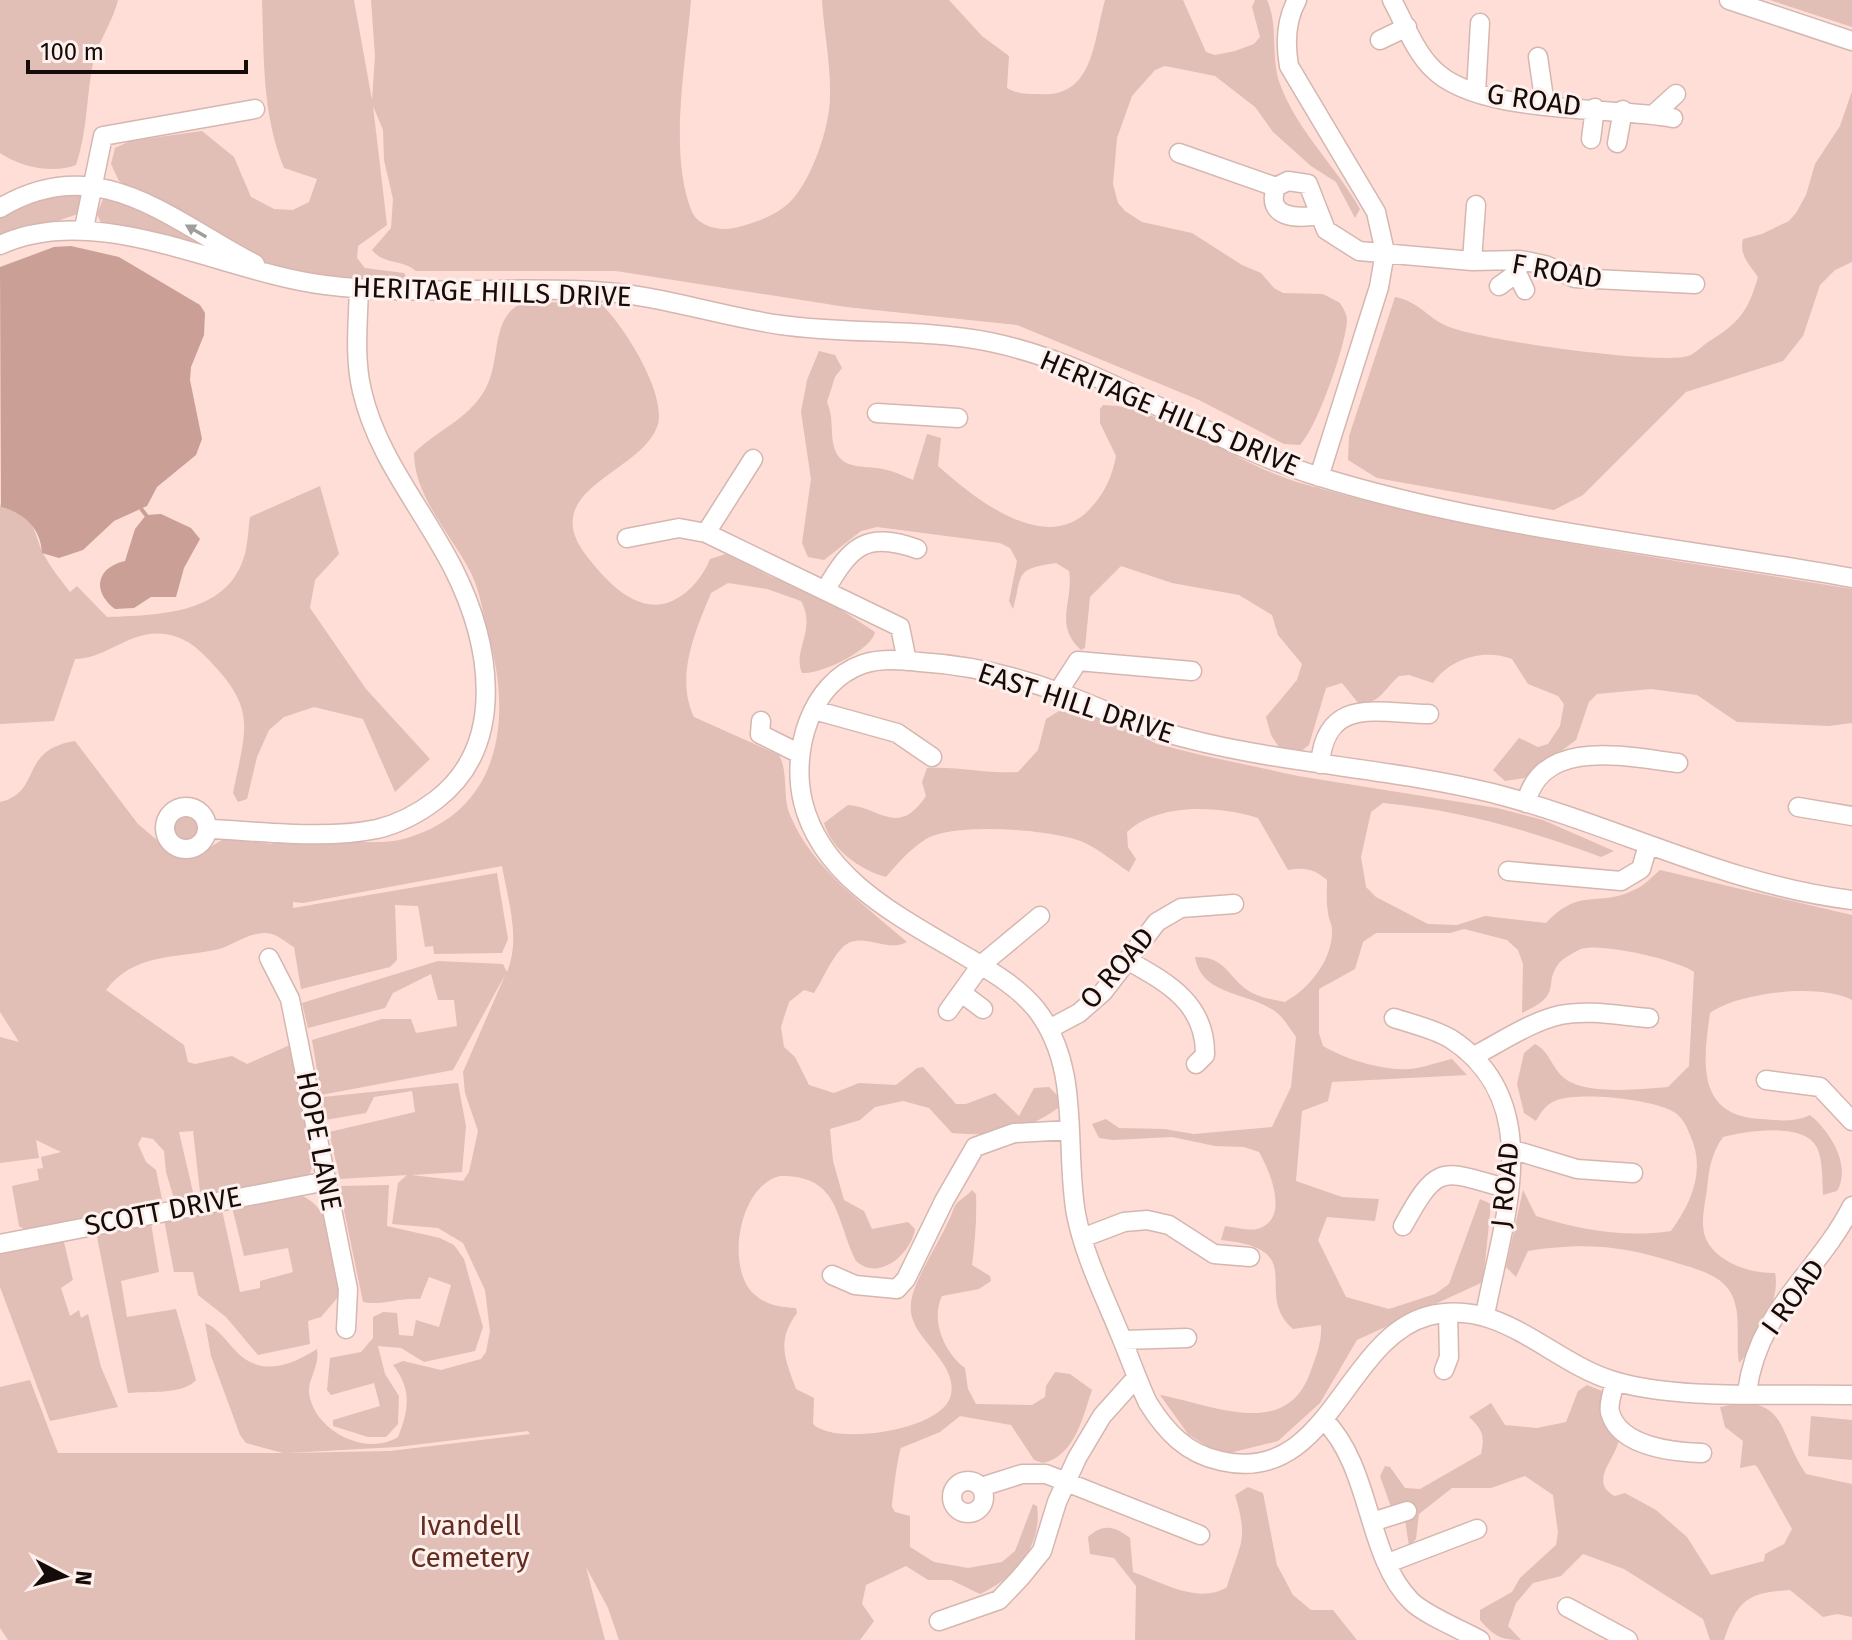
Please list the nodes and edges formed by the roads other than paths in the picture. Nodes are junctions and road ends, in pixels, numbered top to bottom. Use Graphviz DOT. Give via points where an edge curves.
graph roads {
  1 [pos="1297,0"];
  2 [pos="1729,0"];
  3 [pos="1389,6"];
  4 [pos="1480,23"];
  5 [pos="1407,27"];
  6 [pos="1380,40"];
  7 [pos="1852,41"];
  8 [pos="1538,57"];
  9 [pos="1476,92"];
  10 [pos="1676,94"];
  11 [pos="1545,105"];
  12 [pos="1595,108"];
  13 [pos="255,109"];
  14 [pos="1623,110"];
  15 [pos="1654,114"];
  16 [pos="1673,118"];
  17 [pos="1591,139"];
  18 [pos="1617,143"];
  19 [pos="1179,153"];
  20 [pos="93,185"];
  21 [pos="1276,187"];
  22 [pos="1476,205"];
  23 [pos="0,208"];
  24 [pos="1318,215"];
  25 [pos="84,228"];
  26 [pos="0,245"];
  27 [pos="1385,252"];
  28 [pos="1472,261"];
  29 [pos="1519,266"];
  30 [pos="291,280"];
  31 [pos="1499,286"];
  32 [pos="359,288"];
  33 [pos="1685,288"];
  34 [pos="1525,290"];
  35 [pos="877,413"];
  36 [pos="958,418"];
  37 [pos="753,459"];
  38 [pos="1319,477"];
  39 [pos="706,533"];
  40 [pos="627,538"];
  41 [pos="917,549"];
  42 [pos="1852,578"];
  43 [pos="826,589"];
  44 [pos="907,661"];
  45 [pos="1192,671"];
  46 [pos="1058,692"];
  47 [pos="814,710"];
  48 [pos="1429,714"];
  49 [pos="761,721"];
  50 [pos="798,753"];
  51 [pos="932,757"];
  52 [pos="1678,763"];
  53 [pos="1320,764"];
  54 [pos="1526,803"];
  55 [pos="1798,807"];
  56 [pos="1852,816"];
  57 [pos="208,829"];
  58 [pos="1648,845"];
  59 [pos="1508,871"];
  60 [pos="1852,900"];
  61 [pos="1234,904"];
  62 [pos="1040,916"];
  63 [pos="269,958"];
  64 [pos="1129,961"];
  65 [pos="981,965"];
  66 [pos="963,994"];
  67 [pos="983,1009"];
  68 [pos="948,1011"];
  69 [pos="1394,1018"];
  70 [pos="1649,1018"];
  71 [pos="1049,1029"];
  72 [pos="1474,1056"];
  73 [pos="1196,1064"];
  74 [pos="1766,1080"];
  75 [pos="1852,1121"];
  76 [pos="1070,1130"];
  77 [pos="1514,1150"];
  78 [pos="1633,1173"];
  79 [pos="327,1181"];
  80 [pos="1509,1189"];
  81 [pos="1852,1206"];
  82 [pos="1403,1226"];
  83 [pos="1082,1238"];
  84 [pos="0,1244"];
  85 [pos="1250,1257"];
  86 [pos="832,1275"];
  87 [pos="1448,1313"];
  88 [pos="1485,1315"];
  89 [pos="346,1329"];
  90 [pos="1187,1338"];
  91 [pos="1123,1340"];
  92 [pos="1444,1370"];
  93 [pos="1136,1378"];
  94 [pos="1615,1382"];
  95 [pos="1747,1392"];
  96 [pos="1852,1395"];
  97 [pos="1324,1420"];
  98 [pos="1702,1453"];
  99 [pos="1069,1480"];
  100 [pos="981,1487"];
  101 [pos="1407,1511"];
  102 [pos="1372,1522"];
  103 [pos="1477,1529"];
  104 [pos="1200,1535"];
  105 [pos="1388,1563"];
  106 [pos="1567,1607"];
  107 [pos="939,1621"];
  108 [pos="1623,1639"];
  109 [pos="1480,1640"];
  1 -- 27 [label="street" via="1287,37 1289,66 1371,201"];
  2 -- 7 [label="street"];
  3 -- 5 [label="street, G ROAD"];
  4 -- 9 [label="street"];
  5 -- 6 [label="street"];
  5 -- 9 [label="street, G ROAD" via="1433,70"];
  8 -- 11 [label="street"];
  9 -- 11 [label="street, G ROAD"];
  10 -- 15 [label="street"];
  11 -- 12 [label="street, G ROAD"];
  12 -- 14 [label="street, G ROAD"];
  12 -- 17 [label="street"];
  13 -- 20 [label="street" via="103,136"];
  14 -- 15 [label="street, G ROAD"];
  14 -- 18 [label="street"];
  15 -- 16 [label="street, G ROAD"];
  19 -- 21 [label="street"];
  20 -- 23 [label="street, HERITAGE HILLS DRIVE" via="54,186"];
  20 -- 25 [label="street"];
  30 -- 20 [label="street, HERITAGE HILLS DRIVE, one-way" via="134,197"];
  21 -- 24 [label="street" via="1288,181 1308,184"];
  21 -- 24 [label="street" via="1276,208 1285,215 1294,220"];
  22 -- 28 [label="street"];
  24 -- 27 [label="street, F ROAD" via="1342,242 1359,251"];
  25 -- 26 [label="street, HERITAGE HILLS DRIVE" via="39,231"];
  25 -- 30 [label="street, HERITAGE HILLS DRIVE"];
  27 -- 28 [label="street, F ROAD" via="1442,264"];
  27 -- 38 [label="street" via="1379,287"];
  28 -- 29 [label="street, F ROAD"];
  29 -- 31 [label="street"];
  29 -- 33 [label="street, F ROAD" via="1545,265 1575,278 1644,274"];
  29 -- 34 [label="street"];
  30 -- 32 [label="street, HERITAGE HILLS DRIVE"];
  32 -- 38 [label="street, HERITAGE HILLS DRIVE" via="619,293 778,325 919,332 995,343 1071,366 1240,449"];
  32 -- 57 [label="street" via="357,362 368,409 400,479 454,570 476,630 486,695 479,746 447,791 426,808 380,828 330,833"];
  35 -- 36 [label="street"];
  37 -- 39 [label="street"];
  38 -- 42 [label="street, HERITAGE HILLS DRIVE" via="1466,513"];
  39 -- 40 [label="street" via="679,528"];
  39 -- 43 [label="street"];
  41 -- 43 [label="street" via="895,541 862,546 846,556"];
  43 -- 44 [label="street" via="900,627"];
  44 -- 46 [label="street, EAST HILL DRIVE" via="999,674"];
  44 -- 47 [label="street, EAST HILL DRIVE" via="864,664 846,672"];
  45 -- 46 [label="street" via="1078,661"];
  46 -- 53 [label="street, EAST HILL DRIVE" via="1158,731"];
  47 -- 50 [label="street, EAST HILL DRIVE"];
  47 -- 51 [label="street" via="897,733"];
  48 -- 53 [label="street" via="1351,712 1334,722 1322,741"];
  49 -- 50 [label="street" via="760,734"];
  50 -- 65 [label="street, EAST HILL DRIVE" via="808,817 840,869 882,904"];
  52 -- 54 [label="street" via="1592,754 1566,760 1530,786"];
  53 -- 54 [label="street, EAST HILL DRIVE" via="1414,777"];
  54 -- 58 [label="street, EAST HILL DRIVE"];
  55 -- 56 [label="street"];
  58 -- 59 [label="street" via="1641,869 1621,881"];
  58 -- 60 [label="street, EAST HILL DRIVE" via="1759,883"];
  61 -- 64 [label="street, O ROAD" via="1181,908 1157,922"];
  62 -- 65 [label="street"];
  63 -- 79 [label="street, HOPE LANE" via="290,999"];
  64 -- 71 [label="street, O ROAD" via="1079,1013"];
  64 -- 73 [label="street" via="1170,985 1201,1022 1205,1055"];
  65 -- 66 [label="street"];
  65 -- 71 [label="street, EAST HILL DRIVE" via="1021,993"];
  66 -- 67 [label="street"];
  66 -- 68 [label="street"];
  69 -- 72 [label="street, J ROAD" via="1449,1037"];
  70 -- 72 [label="street" via="1563,1014"];
  71 -- 76 [label="street, EAST HILL DRIVE" via="1064,1072"];
  72 -- 77 [label="street, J ROAD" via="1492,1080 1511,1124"];
  74 -- 75 [label="street" via="1820,1087"];
  76 -- 83 [label="street, EAST HILL DRIVE"];
  76 -- 86 [label="street" via="1014,1133 975,1147 897,1289 855,1285"];
  77 -- 78 [label="street" via="1577,1169"];
  77 -- 80 [label="street, J ROAD"];
  79 -- 84 [label="street, SCOTT DRIVE"];
  79 -- 89 [label="street, HOPE LANE" via="348,1289"];
  80 -- 82 [label="street" via="1441,1174 1430,1182"];
  80 -- 88 [label="street, J ROAD"];
  81 -- 95 [label="street, I ROAD" via="1829,1247 1767,1324"];
  83 -- 85 [label="street" via="1124,1222 1147,1220 1169,1225 1214,1254"];
  83 -- 91 [label="street, EAST HILL DRIVE"];
  87 -- 88 [label="street, EAST HILL DRIVE"];
  87 -- 92 [label="street" via="1449,1357"];
  87 -- 97 [label="street, EAST HILL DRIVE" via="1410,1323 1393,1334"];
  88 -- 94 [label="street, EAST HILL DRIVE"];
  90 -- 91 [label="street"];
  91 -- 93 [label="street, EAST HILL DRIVE"];
  93 -- 97 [label="street, EAST HILL DRIVE" via="1175,1438 1209,1459 1248,1463 1285,1453"];
  93 -- 99 [label="street" via="1102,1416"];
  94 -- 95 [label="street, EAST HILL DRIVE" via="1658,1390"];
  94 -- 98 [label="street" via="1609,1410 1615,1422 1664,1452"];
  95 -- 96 [label="street, EAST HILL DRIVE"];
  97 -- 102 [label="street" via="1358,1473"];
  99 -- 100 [label="street" via="1034,1473"];
  99 -- 104 [label="street" via="1127,1509"];
  99 -- 107 [label="street" via="1042,1551 1020,1578 999,1600"];
  101 -- 102 [label="street"];
  102 -- 105 [label="street"];
  103 -- 105 [label="street"];
  105 -- 109 [label="street" via="1411,1601"];
  106 -- 108 [label="street"];
}
